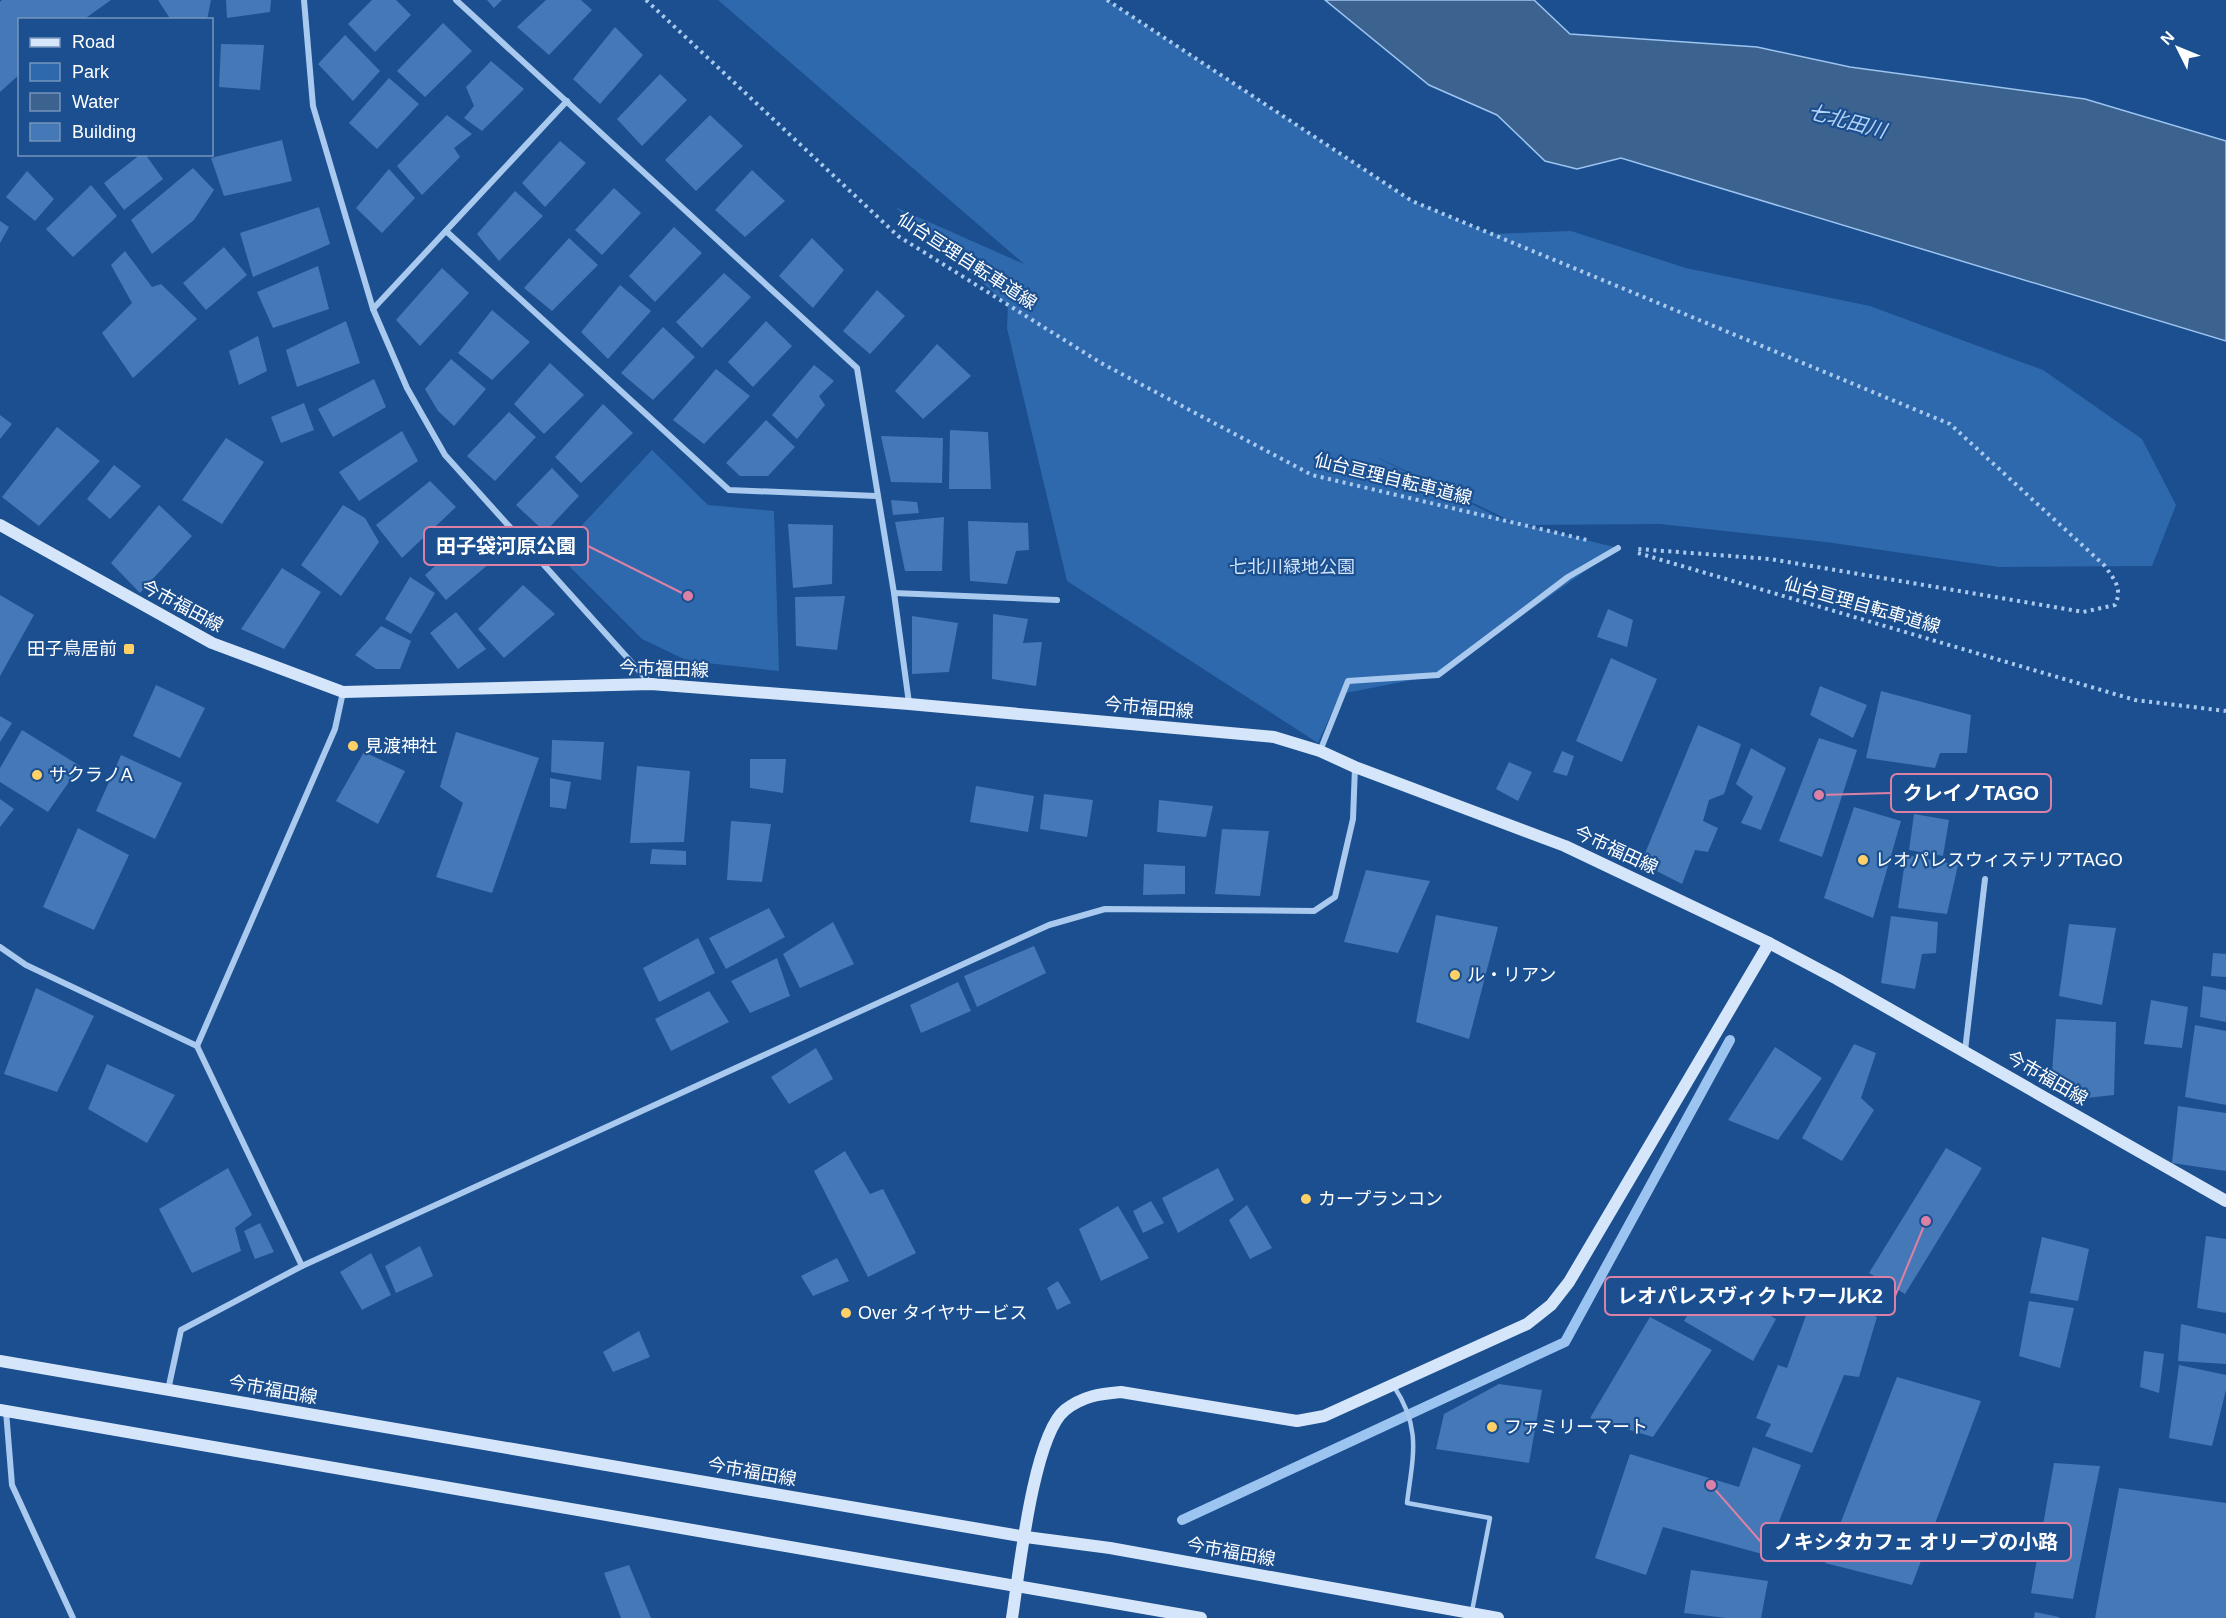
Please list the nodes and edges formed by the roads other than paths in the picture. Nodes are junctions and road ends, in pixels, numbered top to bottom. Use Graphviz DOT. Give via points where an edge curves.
graph roads {
  1 [pos="304,0"];
  2 [pos="456,0"];
  3 [pos="567,100"];
  4 [pos="446,231"];
  5 [pos="373,309"];
  6 [pos="876,496"];
  7 [pos="0,525"];
  8 [pos="1618,548"];
  9 [pos="894,593"];
  10 [pos="1057,600"];
  11 [pos="651,684"];
  12 [pos="343,692"];
  13 [pos="909,704"];
  14 [pos="1320,751"];
  15 [pos="1355,767"];
  16 [pos="1985,879"];
  17 [pos="1769,944"];
  18 [pos="0,947"];
  19 [pos="196,1046"];
  20 [pos="1965,1051"];
  21 [pos="2226,1201"];
  22 [pos="302,1266"];
  23 [pos="0,1361"];
  24 [pos="1393,1385"];
  25 [pos="168,1390"];
  26 [pos="3,1410"];
  27 [pos="1026,1537"];
  28 [pos="1017,1586"];
  29 [pos="1471,1614"];
  30 [pos="73,1618"];
  31 [pos="1012,1618"];
  32 [pos="1200,1618"];
  33 [pos="1498,1618"];
  1 -- 5 [label="street" via="313,106"];
  2 -- 3 [label="street"];
  3 -- 4 [label="street"];
  3 -- 6 [label="street" via="857,368"];
  4 -- 5 [label="street"];
  4 -- 6 [label="street" via="729,490"];
  5 -- 11 [label="street" via="407,388 445,455"];
  6 -- 9 [label="street"];
  7 -- 12 [label="main road, 今市福田線" via="212,643"];
  8 -- 14 [label="street" via="1568,577 1438,675 1348,681"];
  9 -- 10 [label="street"];
  9 -- 13 [label="street"];
  11 -- 12 [label="main road, 今市福田線"];
  11 -- 13 [label="main road, 今市福田線"];
  12 -- 19 [label="street" via="334,729"];
  13 -- 14 [label="main road, 今市福田線" via="1274,737"];
  14 -- 15 [label="main road, 今市福田線"];
  15 -- 17 [label="main road, 今市福田線" via="1565,846"];
  15 -- 22 [label="street" via="1353,819 1335,897 1314,911 1105,909 1049,925"];
  16 -- 20 [label="street"];
  17 -- 20 [label="main road, 今市福田線"];
  17 -- 24 [label="main road" via="1569,1282 1551,1305 1527,1324"];
  18 -- 19 [label="street" via="26,965"];
  19 -- 22 [label="street"];
  20 -- 21 [label="main road, 今市福田線"];
  22 -- 25 [label="street" via="181,1330"];
  23 -- 25 [label="main road, 今市福田線"];
  24 -- 27 [label="main road" via="1324,1416 1297,1421 1120,1392 1091,1395 1064,1411 1049,1432 1036,1474"];
  24 -- 29 [label="lane" via="1405,1402 1415,1437 1407,1503 1490,1518"];
  25 -- 27 [label="main road, 今市福田線"];
  26 -- 28 [label="main road"];
  26 -- 30 [label="street" via="12,1485"];
  27 -- 28 [label="main road"];
  27 -- 29 [label="main road, 今市福田線" via="1110,1548"];
  28 -- 31 [label="main road"];
  28 -- 32 [label="main road"];
  29 -- 33 [label="main road, 今市福田線"];
}
